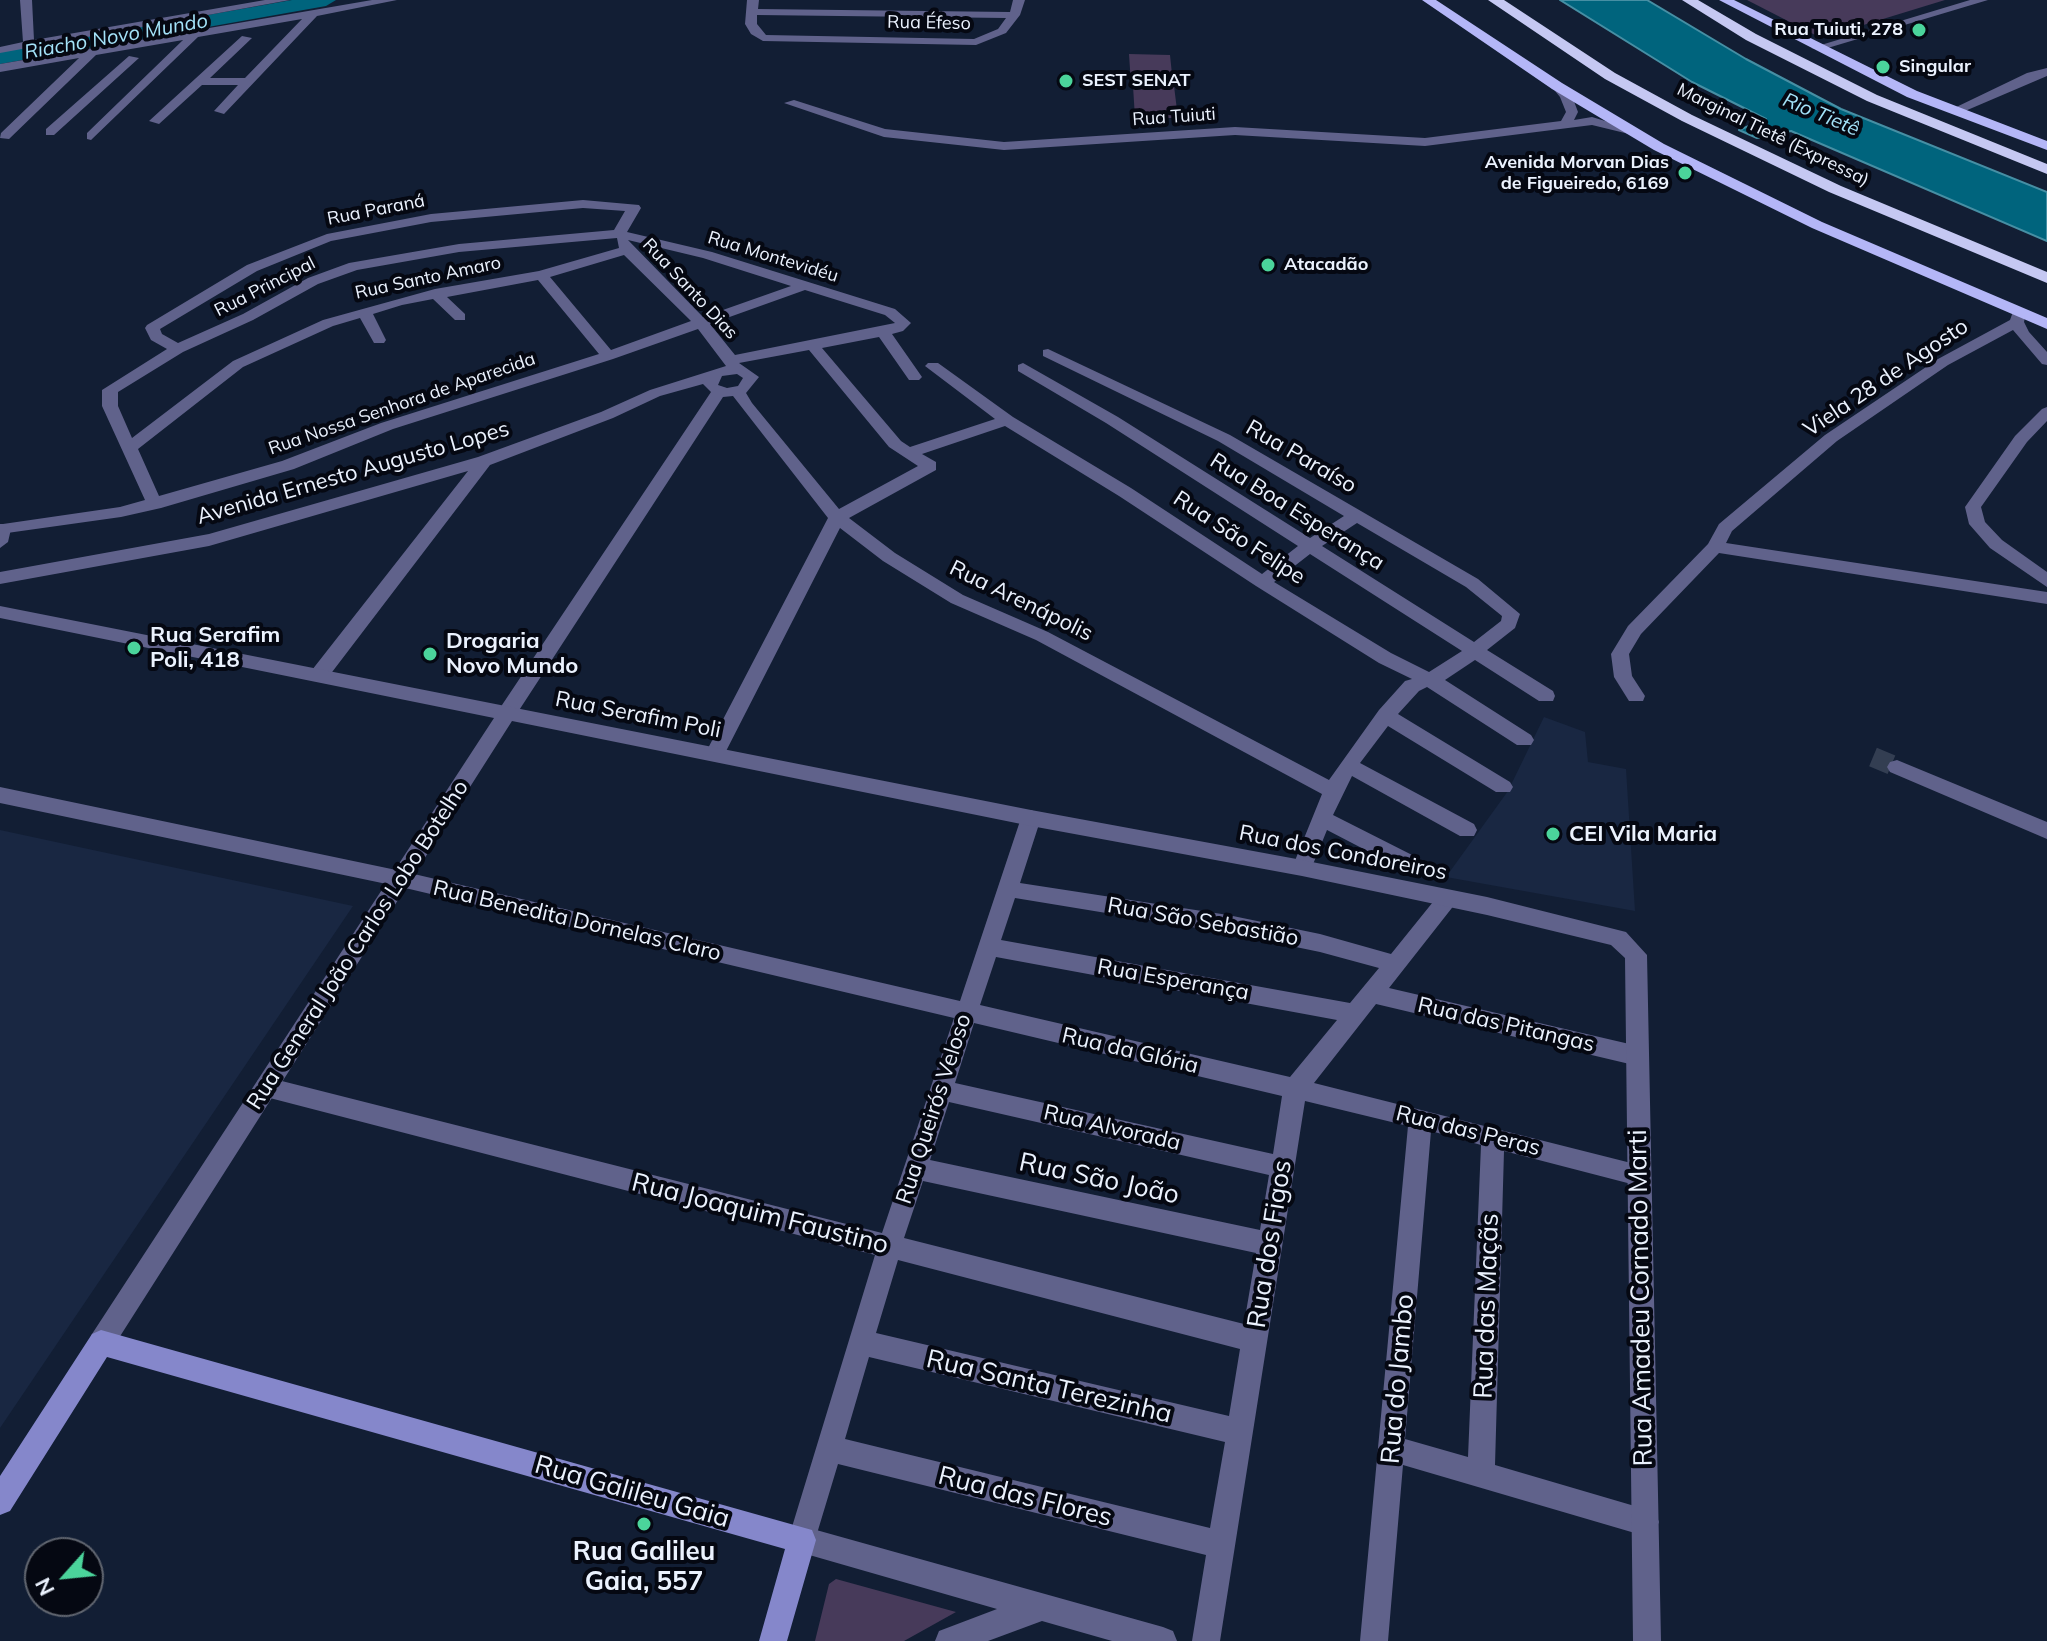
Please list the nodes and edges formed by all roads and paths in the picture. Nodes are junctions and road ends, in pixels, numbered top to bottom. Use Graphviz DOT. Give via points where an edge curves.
graph roads {
  1 [pos="26,0"];
  2 [pos="284,0"];
  3 [pos="391,0"];
  4 [pos="1019,0"];
  5 [pos="1428,0"];
  6 [pos="1480,0"];
  7 [pos="1495,0"];
  8 [pos="1689,0"];
  9 [pos="1725,0"];
  10 [pos="1982,0"];
  11 [pos="752,6"];
  12 [pos="871,6"];
  13 [pos="313,14"];
  14 [pos="1014,15"];
  15 [pos="1521,19"];
  16 [pos="158,32"];
  17 [pos="193,36"];
  18 [pos="246,38"];
  19 [pos="865,42"];
  20 [pos="29,45"];
  21 [pos="1817,48"];
  22 [pos="0,50"];
  23 [pos="91,53"];
  24 [pos="133,58"];
  25 [pos="0,68"];
  26 [pos="2047,72"];
  27 [pos="200,81"];
  28 [pos="248,82"];
  29 [pos="1557,86"];
  30 [pos="102,87"];
  31 [pos="140,88"];
  32 [pos="790,103"];
  33 [pos="220,111"];
  34 [pos="1954,111"];
  35 [pos="155,121"];
  36 [pos="1565,125"];
  37 [pos="1629,130"];
  38 [pos="50,132"];
  39 [pos="5,136"];
  40 [pos="91,136"];
  41 [pos="2047,146"];
  42 [pos="2047,169"];
  43 [pos="619,234"];
  44 [pos="627,250"];
  45 [pos="541,275"];
  46 [pos="2047,278"];
  47 [pos="806,285"];
  48 [pos="435,293"];
  49 [pos="364,311"];
  50 [pos="460,317"];
  51 [pos="2018,317"];
  52 [pos="702,324"];
  53 [pos="2047,324"];
  54 [pos="891,330"];
  55 [pos="379,340"];
  56 [pos="813,346"];
  57 [pos="178,349"];
  58 [pos="1048,353"];
  59 [pos="608,356"];
  60 [pos="2047,361"];
  61 [pos="733,364"];
  62 [pos="933,366"];
  63 [pos="1023,368"];
  64 [pos="914,377"];
  65 [pos="715,386"];
  66 [pos="738,392"];
  67 [pos="2047,412"];
  68 [pos="1007,420"];
  69 [pos="129,448"];
  70 [pos="907,453"];
  71 [pos="484,461"];
  72 [pos="155,504"];
  73 [pos="1357,515"];
  74 [pos="837,517"];
  75 [pos="1,534"];
  76 [pos="1309,546"];
  77 [pos="1715,547"];
  78 [pos="0,578"];
  79 [pos="2047,581"];
  80 [pos="1262,582"];
  81 [pos="2047,598"];
  82 [pos="0,612"];
  83 [pos="1474,649"];
  84 [pos="319,675"];
  85 [pos="1430,680"];
  86 [pos="1546,696"];
  87 [pos="1636,696"];
  88 [pos="507,713"];
  89 [pos="1386,715"];
  90 [pos="1524,740"];
  91 [pos="715,754"];
  92 [pos="1348,765"];
  93 [pos="1897,767"];
  94 [pos="1503,787"];
  95 [pos="1333,791"];
  96 [pos="0,795"];
  97 [pos="1031,818"];
  98 [pos="1321,818"];
  99 [pos="1467,830"];
  100 [pos="2047,831"];
  101 [pos="1411,864"];
  102 [pos="1302,868"];
  103 [pos="401,879"];
  104 [pos="1008,889"];
  105 [pos="1448,898"];
  106 [pos="989,947"];
  107 [pos="1636,955"];
  108 [pos="1395,964"];
  109 [pos="1374,994"];
  110 [pos="966,1013"];
  111 [pos="1357,1014"];
  112 [pos="1638,1056"];
  113 [pos="266,1087"];
  114 [pos="1295,1089"];
  115 [pos="942,1090"];
  116 [pos="1420,1118"];
  117 [pos="1493,1137"];
  118 [pos="1282,1167"];
  119 [pos="916,1168"];
  120 [pos="1639,1175"];
  121 [pos="1269,1244"];
  122 [pos="889,1248"];
  123 [pos="1255,1340"];
  124 [pos="859,1342"];
  125 [pos="101,1343"];
  126 [pos="1240,1432"];
  127 [pos="828,1448"];
  128 [pos="1393,1449"];
  129 [pos="1481,1474"];
  130 [pos="0,1501"];
  131 [pos="1645,1522"];
  132 [pos="802,1540"];
  133 [pos="1221,1545"];
  134 [pos="1042,1607"];
  135 [pos="773,1641"];
  136 [pos="949,1641"];
  137 [pos="1163,1641"];
  138 [pos="1206,1641"];
  139 [pos="1374,1641"];
  140 [pos="1647,1641"];
  1 -- 20 [label="street"];
  2 -- 16 [label="street"];
  3 -- 13 [label="street"];
  4 -- 14 [label="street"];
  5 -- 29 [label="highway"];
  6 -- 15 [label="highway"];
  7 -- 15 [label="highway, Marginal Tietê (Expressa)"];
  8 -- 42 [label="highway" via="1872,98"];
  9 -- 21 [label="highway"];
  10 -- 21 [label="street"];
  11 -- 12 [label="street"];
  11 -- 19 [label="street" via="753,28 763,38"];
  12 -- 14 [label="street"];
  12 -- 19 [label="street"];
  13 -- 17 [label="street"];
  13 -- 28 [label="street"];
  14 -- 19 [label="street, Rua Éfeso" via="1002,31 980,42 895,40 886,52 869,51"];
  15 -- 46 [label="highway, Marginal Tietê (Expressa)" via="1687,118 1835,189"];
  16 -- 17 [label="street"];
  16 -- 20 [label="street"];
  16 -- 23 [label="street"];
  17 -- 31 [label="street"];
  18 -- 27 [label="street"];
  20 -- 22 [label="street"];
  21 -- 34 [label="highway"];
  23 -- 25 [label="street"];
  23 -- 39 [label="street"];
  24 -- 30 [label="street"];
  26 -- 34 [label="street"];
  27 -- 28 [label="street"];
  27 -- 35 [label="street"];
  28 -- 33 [label="street"];
  29 -- 36 [label="street" via="1572,112"];
  29 -- 37 [label="highway"];
  30 -- 31 [label="street"];
  30 -- 38 [label="street"];
  31 -- 40 [label="street"];
  32 -- 36 [label="street, Rua Tuiuti" via="884,133 1004,146 1235,131 1425,142"];
  34 -- 41 [label="highway"];
  36 -- 37 [label="street, Rua Tuiuti" via="1600,122"];
  37 -- 51 [label="highway" via="1817,225"];
  43 -- 44 [label="street, Rua Santo Dias"];
  43 -- 47 [label="street, Rua Montevidéu"];
  43 -- 57 [label="street, Rua Principal" via="459,248 354,266"];
  43 -- 57 [label="street, Rua Paraná" via="634,208 583,204 431,218 327,238 252,268 152,328 156,337"];
  44 -- 45 [label="street, Rua Santo Amaro"];
  44 -- 52 [label="street, Rua Santo Dias"];
  45 -- 48 [label="street, Rua Santo Amaro"];
  45 -- 59 [label="street"];
  47 -- 52 [label="street, Rua Nossa Senhora de Aparecida"];
  47 -- 54 [label="street, Rua Montevidéu" via="899,316 904,323"];
  48 -- 49 [label="street, Rua Santo Amaro"];
  48 -- 50 [label="street"];
  49 -- 55 [label="street"];
  49 -- 69 [label="street, Rua Santo Amaro" via="245,360"];
  51 -- 53 [label="highway"];
  51 -- 60 [label="street"];
  51 -- 77 [label="street, Viela 28 de Agosto" via="1831,438 1725,528"];
  52 -- 59 [label="street, Rua Nossa Senhora de Aparecida"];
  52 -- 61 [label="street, Rua Santo Dias"];
  54 -- 56 [label="street"];
  54 -- 64 [label="street"];
  56 -- 61 [label="street"];
  56 -- 70 [label="street"];
  57 -- 69 [label="street, Rua Principal" via="110,390 110,406"];
  58 -- 73 [label="street, Rua Paraíso" via="1224,438"];
  59 -- 72 [label="street, Rua Nossa Senhora de Aparecida" via="387,426 309,459"];
  61 -- 65 [label="street" via="717,372"];
  61 -- 66 [label="street" via="751,377"];
  62 -- 68 [label="street, Rua São Felipe"];
  63 -- 76 [label="street, Rua Boa Esperança"];
  65 -- 66 [label="street"];
  65 -- 71 [label="street, Avenida Ernesto Augusto Lopes" via="687,382"];
  65 -- 88 [label="street, Rua General João Carlos Lobo Botelho"];
  66 -- 74 [label="street, Rua Arenápolis"];
  67 -- 79 [label="street" via="1973,507 1977,524 1996,544"];
  68 -- 70 [label="street"];
  68 -- 80 [label="street, Rua São Felipe"];
  69 -- 72 [label="street, Rua Principal"];
  70 -- 74 [label="street" via="930,466"];
  71 -- 78 [label="street, Avenida Ernesto Augusto Lopes" via="209,540"];
  71 -- 84 [label="street"];
  72 -- 75 [label="street, Rua Nossa Senhora de Aparecida"];
  73 -- 76 [label="street"];
  73 -- 83 [label="street, Rua Paraíso" via="1509,611 1509,624"];
  74 -- 91 [label="street"];
  74 -- 95 [label="street, Rua Arenápolis" via="957,599 1042,636"];
  76 -- 80 [label="street"];
  76 -- 83 [label="street, Rua Boa Esperança"];
  77 -- 81 [label="street"];
  77 -- 87 [label="street, Viela 28 de Agosto" via="1634,630 1620,654 1623,677"];
  80 -- 85 [label="street, Rua São Felipe"];
  82 -- 84 [label="street, Rua Serafim Poli"];
  83 -- 85 [label="street"];
  83 -- 86 [label="street, Rua Boa Esperança"];
  84 -- 88 [label="street, Rua Serafim Poli"];
  85 -- 89 [label="street" via="1412,686"];
  85 -- 90 [label="street, Rua São Felipe"];
  88 -- 91 [label="street, Rua Serafim Poli"];
  88 -- 103 [label="street, Rua General João Carlos Lobo Botelho"];
  89 -- 92 [label="street"];
  89 -- 94 [label="street"];
  91 -- 97 [label="street, Rua Serafim Poli"];
  92 -- 95 [label="street"];
  92 -- 99 [label="street"];
  93 -- 100 [label="street"];
  95 -- 98 [label="street"];
  96 -- 103 [label="street, Rua Benedita Dornelas Claro"];
  97 -- 102 [label="street, Rua dos Condoreiros"];
  97 -- 104 [label="street, Rua Queirós Veloso"];
  98 -- 101 [label="street"];
  98 -- 102 [label="street"];
  102 -- 105 [label="street, Rua dos Condoreiros"];
  103 -- 110 [label="street, Rua Benedita Dornelas Claro"];
  103 -- 113 [label="street, Rua General João Carlos Lobo Botelho"];
  104 -- 106 [label="street, Rua Queirós Veloso"];
  104 -- 108 [label="street, Rua São Sebastião" via="1228,924"];
  105 -- 107 [label="street, Rua dos Condoreiros" via="1607,933"];
  105 -- 108 [label="street"];
  106 -- 110 [label="street, Rua Queirós Veloso"];
  106 -- 111 [label="street, Rua Esperança"];
  107 -- 112 [label="street, Rua Amadeu Cornado Marti"];
  108 -- 109 [label="street"];
  109 -- 111 [label="street"];
  109 -- 112 [label="street, Rua das Pitangas"];
  110 -- 114 [label="street, Rua da Glória"];
  110 -- 115 [label="street, Rua Queirós Veloso"];
  111 -- 114 [label="street"];
  112 -- 120 [label="street, Rua Amadeu Cornado Marti"];
  113 -- 122 [label="street, Rua Joaquim Faustino"];
  113 -- 125 [label="street, Rua General João Carlos Lobo Botelho"];
  114 -- 116 [label="street, Rua das Peras"];
  114 -- 118 [label="street, Rua dos Figos"];
  115 -- 118 [label="street, Rua Alvorada"];
  115 -- 119 [label="street, Rua Queirós Veloso"];
  116 -- 117 [label="street, Rua das Peras"];
  116 -- 128 [label="street, Rua do Jambo"];
  117 -- 120 [label="street, Rua das Peras"];
  117 -- 129 [label="street, Rua das Maçãs"];
  118 -- 121 [label="street, Rua dos Figos"];
  119 -- 121 [label="street, Rua São João"];
  119 -- 122 [label="street, Rua Queirós Veloso"];
  120 -- 131 [label="street, Rua Amadeu Cornado Marti"];
  121 -- 123 [label="street, Rua dos Figos"];
  122 -- 123 [label="street, Rua Joaquim Faustino"];
  122 -- 124 [label="street, Rua Queirós Veloso"];
  123 -- 126 [label="street, Rua dos Figos"];
  124 -- 126 [label="street, Rua Santa Terezinha"];
  124 -- 127 [label="street, Rua Queirós Veloso"];
  125 -- 130 [label="main road, Rua General João Carlos Lobo Botelho"];
  125 -- 132 [label="main road, Rua Galileu Gaia"];
  126 -- 133 [label="street, Rua dos Figos"];
  127 -- 132 [label="street, Rua Queirós Veloso"];
  127 -- 133 [label="street, Rua das Flores"];
  128 -- 129 [label="street"];
  128 -- 139 [label="street, Rua do Jambo"];
  129 -- 131 [label="street"];
  131 -- 140 [label="street, Rua Amadeu Cornado Marti"];
  132 -- 134 [label="street, Rua Galileu Gaia"];
  132 -- 135 [label="main road"];
  133 -- 138 [label="street, Rua dos Figos"];
  134 -- 136 [label="street"];
  134 -- 137 [label="street, Rua Galileu Gaia"];
}
